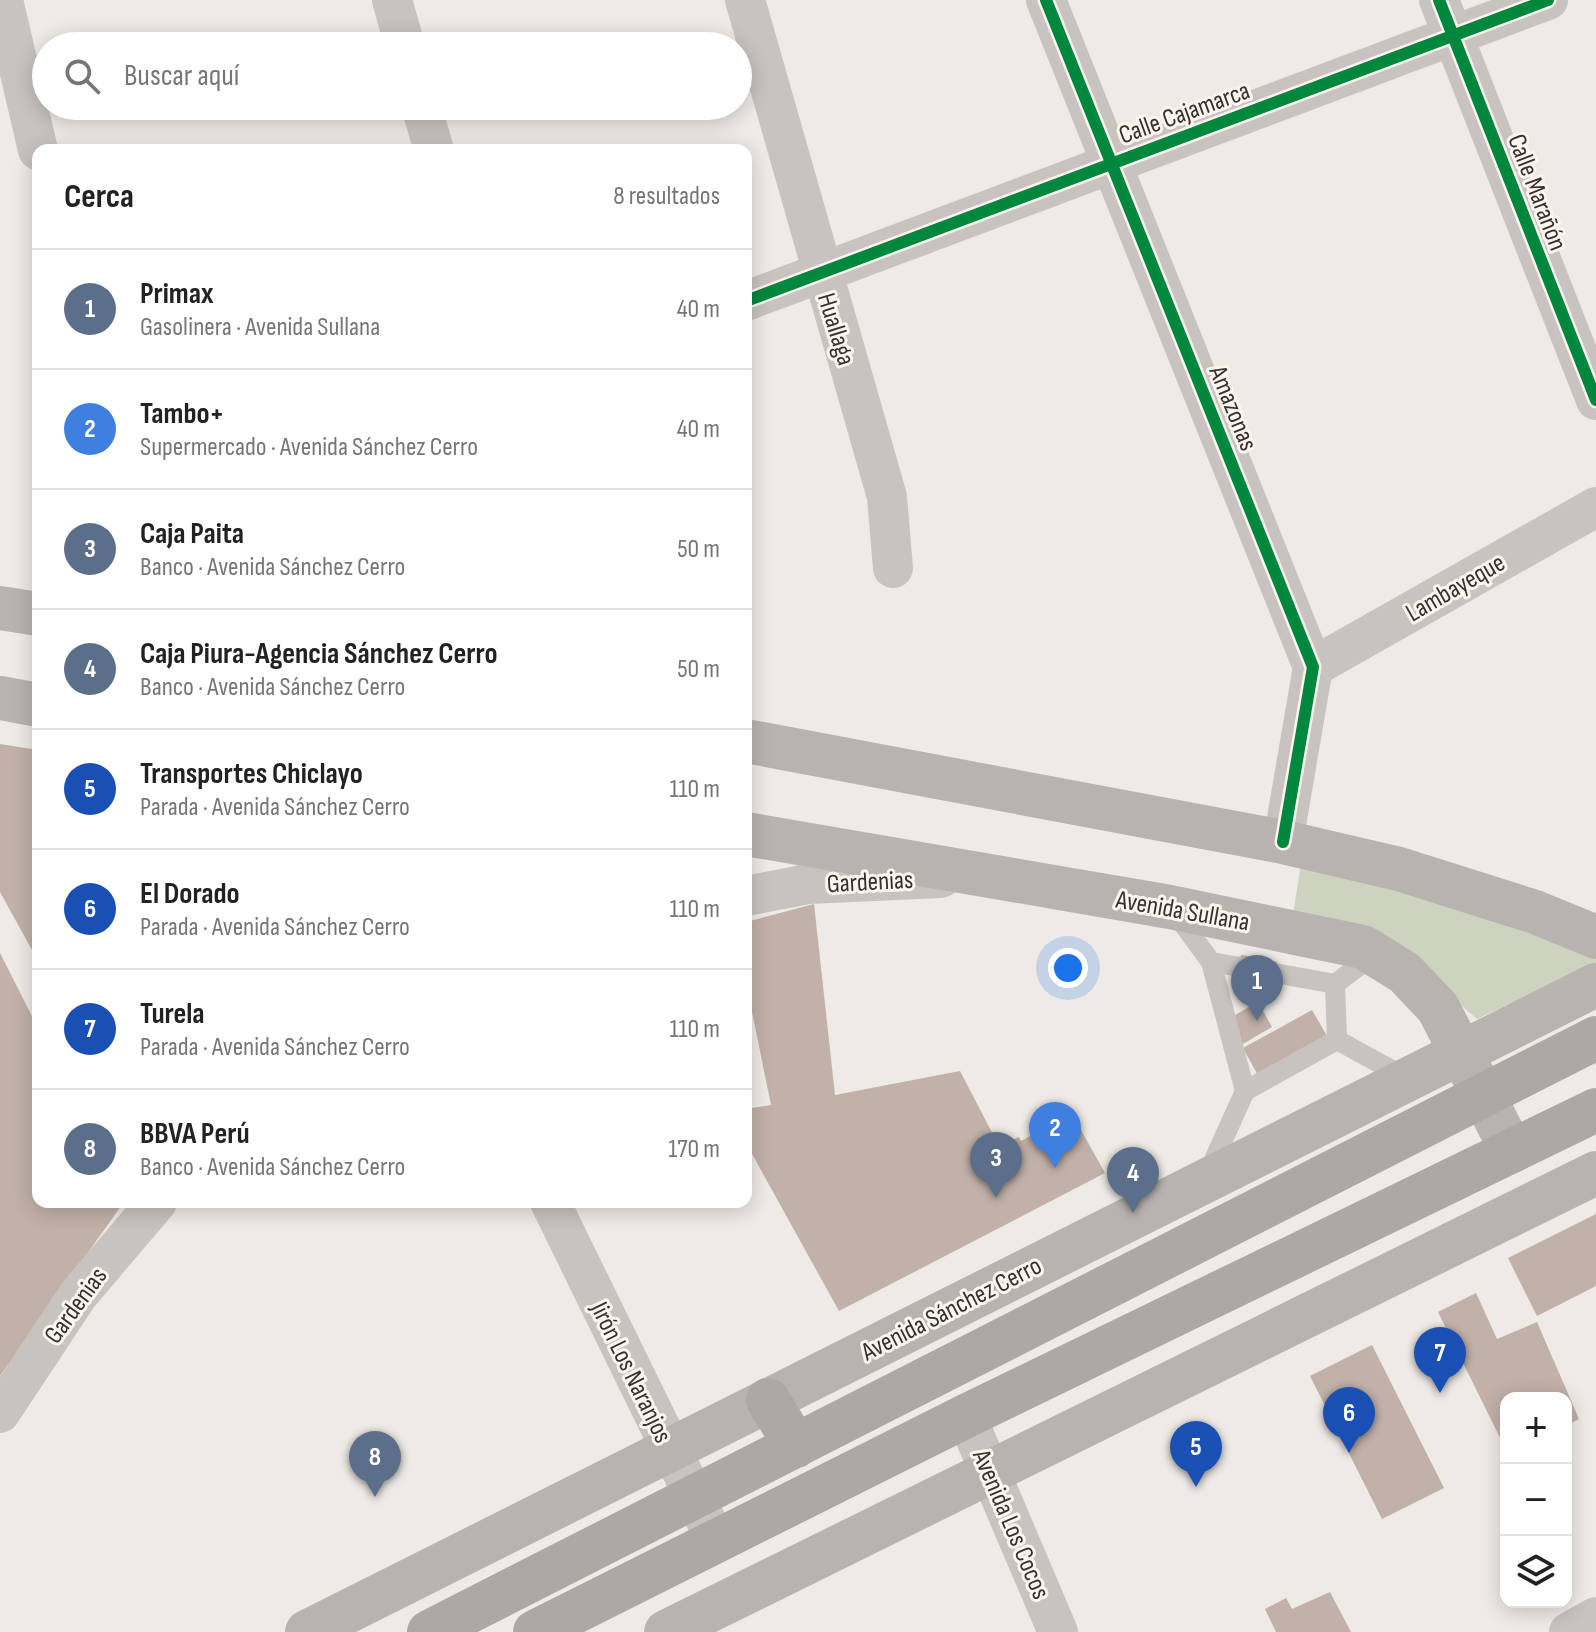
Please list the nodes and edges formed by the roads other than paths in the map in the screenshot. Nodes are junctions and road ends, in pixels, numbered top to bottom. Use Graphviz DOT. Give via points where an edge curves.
graph roads {
  1 [pos="3,0"];
  2 [pos="392,0"];
  3 [pos="745,0"];
  4 [pos="1046,0"];
  5 [pos="1439,0"];
  6 [pos="1548,0"];
  7 [pos="401,32"];
  8 [pos="1454,38"];
  9 [pos="425,120"];
  10 [pos="37,144"];
  11 [pos="432,144"];
  12 [pos="1112,161"];
  13 [pos="820,272"];
  14 [pos="752,299"];
  15 [pos="1596,400"];
  16 [pos="1596,507"];
  17 [pos="893,568"];
  18 [pos="0,608"];
  19 [pos="32,613"];
  20 [pos="1313,667"];
  21 [pos="0,698"];
  22 [pos="32,704"];
  23 [pos="752,742"];
  24 [pos="752,835"];
  25 [pos="1283,842"];
  26 [pos="996,876"];
  27 [pos="752,895"];
  28 [pos="1170,907"];
  29 [pos="1596,937"];
  30 [pos="1376,953"];
  31 [pos="1211,962"];
  32 [pos="1240,967"];
  33 [pos="1275,973"];
  34 [pos="1335,984"];
  35 [pos="1596,985"];
  36 [pos="1596,1038"];
  37 [pos="1337,1040"];
  38 [pos="1461,1053"];
  39 [pos="1408,1079"];
  40 [pos="1245,1091"];
  41 [pos="1482,1094"];
  42 [pos="1596,1110"];
  43 [pos="1512,1151"];
  44 [pos="1596,1173"];
  45 [pos="1204,1181"];
  46 [pos="152,1208"];
  47 [pos="553,1208"];
  48 [pos="768,1400"];
  49 [pos="0,1413"];
  50 [pos="966,1416"];
  51 [pos="796,1446"];
  52 [pos="669,1450"];
  53 [pos="990,1470"];
  54 [pos="694,1499"];
  55 [pos="716,1541"];
  56 [pos="1596,1617"];
  57 [pos="307,1632"];
  58 [pos="429,1632"];
  59 [pos="535,1632"];
  60 [pos="666,1632"];
  61 [pos="1058,1632"];
  62 [pos="1569,1632"];
  1 -- 10 [label="street"];
  2 -- 7 [label="street"];
  3 -- 13 [label="street, Huallaga"];
  4 -- 12 [label="street, Amazonas"];
  5 -- 8 [label="street, Calle Marañón"];
  6 -- 8 [label="street, Calle Cajamarca"];
  8 -- 12 [label="street, Calle Cajamarca"];
  8 -- 15 [label="street, Calle Marañón"];
  9 -- 11 [label="street"];
  12 -- 13 [label="street, Calle Cajamarca"];
  12 -- 20 [label="street, Amazonas"];
  13 -- 14 [label="street, Calle Cajamarca"];
  13 -- 17 [label="street, Huallaga" via="887,497"];
  16 -- 20 [label="street, Lambayeque"];
  18 -- 19 [label="main road"];
  20 -- 25 [label="street"];
  21 -- 22 [label="main road"];
  23 -- 25 [label="main road"];
  24 -- 26 [label="main road, Avenida Sullana"];
  25 -- 29 [label="main road" via="1399,869"];
  26 -- 27 [label="street, Gardenias" via="808,884"];
  26 -- 28 [label="main road, Avenida Sullana"];
  28 -- 30 [label="main road, Avenida Sullana"];
  28 -- 31 [label="lane"];
  30 -- 34 [label="lane"];
  30 -- 38 [label="main road, Avenida Sullana" via="1405,973 1438,1008"];
  31 -- 32 [label="lane"];
  31 -- 40 [label="lane"];
  33 -- 34 [label="lane"];
  34 -- 37 [label="lane"];
  35 -- 38 [label="main road, Avenida Sánchez Cerro"];
  36 -- 41 [label="main road, Avenida Sánchez Cerro"];
  37 -- 39 [label="lane"];
  37 -- 40 [label="lane"];
  38 -- 39 [label="main road, Avenida Sánchez Cerro"];
  38 -- 41 [label="main road, Avenida Sullana"];
  39 -- 45 [label="main road, Avenida Sánchez Cerro"];
  40 -- 45 [label="lane"];
  41 -- 43 [label="main road, Avenida Sullana"];
  41 -- 51 [label="main road, Avenida Sánchez Cerro"];
  42 -- 43 [label="main road"];
  43 -- 50 [label="main road"];
  44 -- 53 [label="main road"];
  45 -- 48 [label="main road, Avenida Sánchez Cerro"];
  46 -- 49 [label="street, Gardenias" via="78,1295"];
  47 -- 52 [label="street, Jirón Los Naranjos"];
  48 -- 51 [label="main road"];
  48 -- 52 [label="main road, Avenida Sánchez Cerro"];
  50 -- 53 [label="street, Avenida Los Cocos"];
  50 -- 55 [label="main road"];
  51 -- 54 [label="main road, Avenida Sánchez Cerro"];
  52 -- 54 [label="street, Jirón Los Naranjos"];
  52 -- 57 [label="main road, Avenida Sánchez Cerro"];
  53 -- 60 [label="main road"];
  53 -- 61 [label="street, Avenida Los Cocos"];
  54 -- 55 [label="street, Jirón Los Naranjos"];
  54 -- 58 [label="main road, Avenida Sánchez Cerro"];
  55 -- 59 [label="main road"];
  56 -- 62 [label="street"];
}
